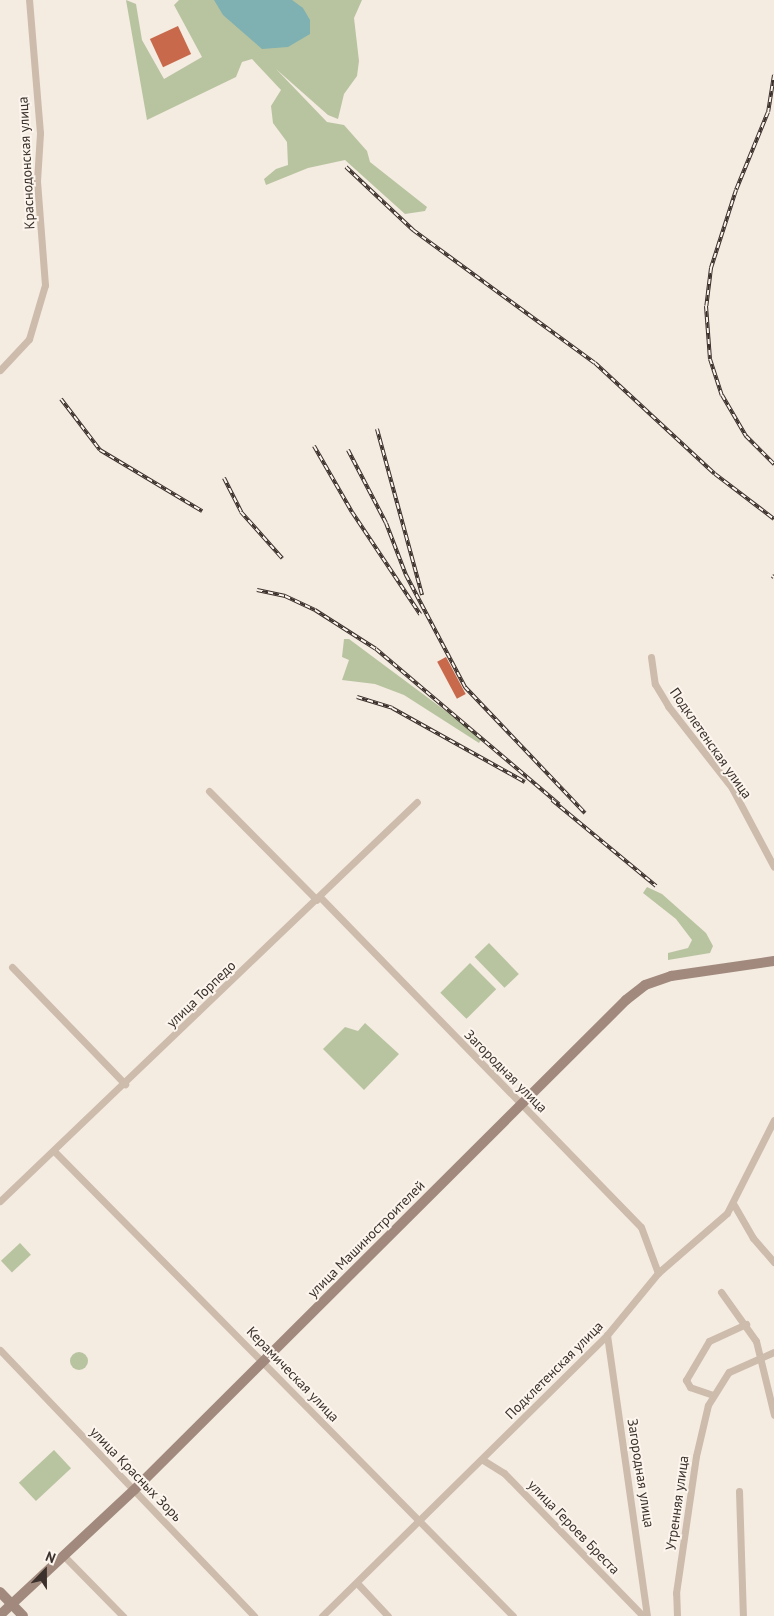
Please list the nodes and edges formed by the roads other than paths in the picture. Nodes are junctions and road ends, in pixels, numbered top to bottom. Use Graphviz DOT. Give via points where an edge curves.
graph roads {
  1 [pos="29,0"];
  2 [pos="0,370"];
  3 [pos="651,657"];
  4 [pos="209,791"];
  5 [pos="417,802"];
  6 [pos="774,868"];
  7 [pos="319,899"];
  8 [pos="774,961"];
  9 [pos="12,967"];
  10 [pos="125,1084"];
  11 [pos="521,1105"];
  12 [pos="774,1120"];
  13 [pos="54,1151"];
  14 [pos="0,1201"];
  15 [pos="734,1205"];
  16 [pos="774,1262"];
  17 [pos="658,1273"];
  18 [pos="721,1292"];
  19 [pos="746,1324"];
  20 [pos="607,1335"];
  21 [pos="0,1350"];
  22 [pos="774,1352"];
  23 [pos="760,1357"];
  24 [pos="263,1360"];
  25 [pos="713,1395"];
  26 [pos="774,1415"];
  27 [pos="483,1460"];
  28 [pos="134,1490"];
  29 [pos="739,1490"];
  30 [pos="420,1522"];
  31 [pos="63,1555"];
  32 [pos="357,1583"];
  33 [pos="0,1592"];
  34 [pos="5,1611"];
  35 [pos="23,1616"];
  36 [pos="122,1616"];
  37 [pos="254,1616"];
  38 [pos="322,1616"];
  39 [pos="388,1616"];
  40 [pos="513,1616"];
  41 [pos="643,1616"];
  42 [pos="647,1616"];
  43 [pos="677,1616"];
  44 [pos="742,1616"];
  1 -- 2 [label="street, Краснодонская улица" via="40,133 37,181 45,285 29,339"];
  3 -- 6 [label="street, Подклетенская улица" via="660,691 732,788"];
  4 -- 7 [label="street, Загородная улица"];
  5 -- 7 [label="street, улица Торпедо"];
  7 -- 10 [label="street, улица Торпедо"];
  7 -- 11 [label="street, Загородная улица"];
  8 -- 11 [label="street, улица Машиностроителей" via="671,976 645,985 600,1024"];
  9 -- 10 [label="street"];
  10 -- 13 [label="street, улица Торпедо"];
  11 -- 17 [label="street, Загородная улица" via="641,1227"];
  11 -- 24 [label="street, улица Машиностроителей"];
  12 -- 15 [label="street, Подклетенская улица"];
  13 -- 14 [label="street, улица Торпедо"];
  13 -- 24 [label="street, Керамическая улица"];
  15 -- 16 [label="street" via="753,1238"];
  15 -- 17 [label="street, Подклетенская улица"];
  17 -- 20 [label="street, Подклетенская улица"];
  18 -- 19 [label="street"];
  19 -- 23 [label="street"];
  19 -- 25 [label="street" via="709,1341 686,1380 690,1387"];
  20 -- 27 [label="street, Подклетенская улица"];
  20 -- 42 [label="street, Загородная улица"];
  21 -- 28 [label="street, улица Красных Зорь"];
  22 -- 23 [label="street, Утренняя улица"];
  23 -- 25 [label="street, Утренняя улица" via="729,1372"];
  23 -- 26 [label="street" via="760,1368"];
  24 -- 28 [label="street, улица Машиностроителей"];
  24 -- 30 [label="street, Керамическая улица"];
  25 -- 43 [label="street, Утренняя улица" via="696,1456 690,1519 676,1593"];
  27 -- 30 [label="street, Подклетенская улица"];
  27 -- 41 [label="street, улица Героев Бреста" via="504,1473"];
  28 -- 31 [label="street, улица Машиностроителей"];
  28 -- 37 [label="street, улица Красных Зорь"];
  29 -- 44 [label="street"];
  30 -- 32 [label="street, Подклетенская улица"];
  30 -- 40 [label="street, Керамическая улица"];
  31 -- 34 [label="street, улица Машиностроителей"];
  31 -- 36 [label="street"];
  32 -- 38 [label="street, Подклетенская улица"];
  32 -- 39 [label="street"];
  33 -- 34 [label="street"];
  34 -- 35 [label="street"];
}
